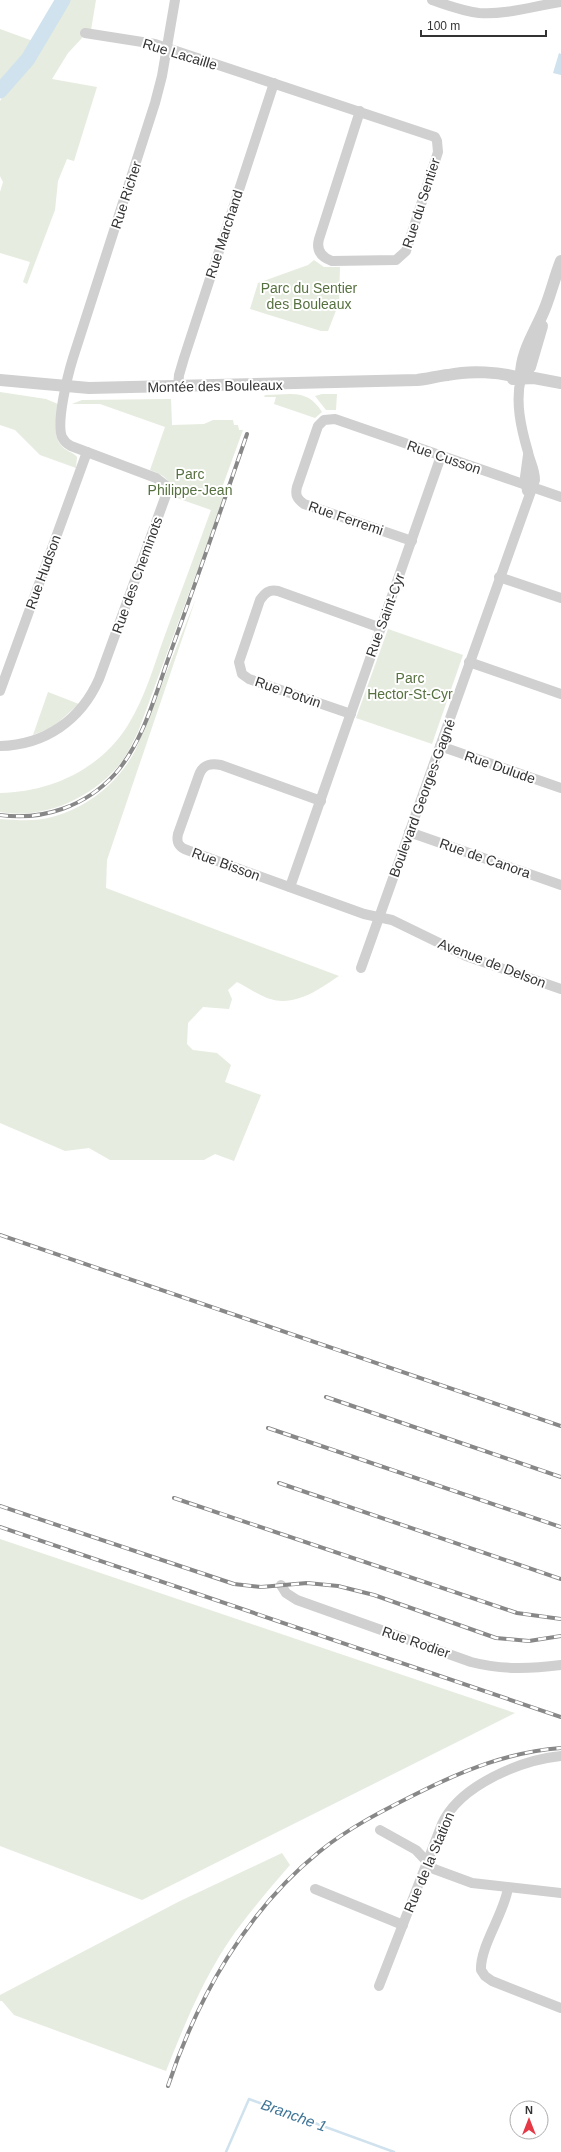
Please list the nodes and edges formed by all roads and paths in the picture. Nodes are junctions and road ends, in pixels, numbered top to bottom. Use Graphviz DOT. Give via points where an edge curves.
graph roads {
  1 [pos="175,0"];
  2 [pos="432,0"];
  3 [pos="561,2"];
  4 [pos="85,33"];
  5 [pos="167,48"];
  6 [pos="274,83"];
  7 [pos="360,111"];
  8 [pos="561,261"];
  9 [pos="559,274"];
  10 [pos="521,378"];
  11 [pos="0,380"];
  12 [pos="561,383"];
  13 [pos="66,387"];
  14 [pos="178,387"];
  15 [pos="327,419"];
  16 [pos="87,452"];
  17 [pos="442,456"];
  18 [pos="529,486"];
  19 [pos="561,497"];
  20 [pos="412,541"];
  21 [pos="499,577"];
  22 [pos="561,598"];
  23 [pos="381,628"];
  24 [pos="469,662"];
  25 [pos="0,690"];
  26 [pos="561,694"];
  27 [pos="350,714"];
  28 [pos="0,746"];
  29 [pos="440,746"];
  30 [pos="561,788"];
  31 [pos="321,800"];
  32 [pos="409,832"];
  33 [pos="561,885"];
  34 [pos="290,887"];
  35 [pos="379,917"];
  36 [pos="361,968"];
  37 [pos="561,989"];
  38 [pos="281,1585"];
  39 [pos="561,1665"];
  40 [pos="561,1756"];
  41 [pos="380,1830"];
  42 [pos="428,1863"];
  43 [pos="508,1888"];
  44 [pos="315,1889"];
  45 [pos="561,1892"];
  46 [pos="403,1925"];
  47 [pos="379,1986"];
  48 [pos="561,2008"];
  1 -- 5 [label="street, Rue Richer"];
  2 -- 3 [label="street" via="461,10 480,13"];
  4 -- 5 [label="street, Rue Lacaille" via="151,43"];
  5 -- 6 [label="street, Rue Lacaille"];
  5 -- 13 [label="street, Rue Richer" via="155,103 76,348"];
  6 -- 7 [label="street, Rue du Sentier"];
  6 -- 14 [label="street, Rue Marchand" via="184,358"];
  7 -- 7 [label="street, Rue du Sentier" via="319,238 319,250 322,257 332,261 396,260 406,251 438,152 437,141 430,134"];
  8 -- 9 [label="street"];
  9 -- 10 [label="street" via="531,338 521,366"];
  10 -- 12 [label="street, Montée des Bouleaux"];
  10 -- 14 [label="street, Montée des Bouleaux" via="502,373 448,374 431,379"];
  10 -- 18 [label="street, Boulevard Georges-Gagné" via="518,390 519,408 535,475"];
  11 -- 13 [label="street, Montée des Bouleaux"];
  13 -- 14 [label="street, Montée des Bouleaux"];
  13 -- 16 [label="street, Rue des Cheminots" via="61,428 63,439 71,446"];
  15 -- 17 [label="street, Rue Cusson" via="340,420"];
  15 -- 20 [label="street, Rue Ferremi" via="320,422 314,437 297,487 299,500 304,504"];
  16 -- 25 [label="street, Rue Hudson"];
  16 -- 28 [label="street, Rue des Cheminots" via="162,481 166,495 99,679 90,697 78,713 55,731 27,743"];
  17 -- 18 [label="street, Rue Cusson"];
  17 -- 20 [label="street, Rue Saint-Cyr"];
  18 -- 19 [label="street, Rue Cusson"];
  18 -- 21 [label="street, Boulevard Georges-Gagné"];
  20 -- 23 [label="street, Rue Saint-Cyr"];
  21 -- 22 [label="street"];
  21 -- 24 [label="street, Boulevard Georges-Gagné"];
  23 -- 27 [label="street, Rue Saint-Cyr"];
  23 -- 27 [label="street, Rue Potvin" via="278,591 270,590 260,600 239,662 242,674 249,679"];
  24 -- 26 [label="street"];
  24 -- 29 [label="street, Boulevard Georges-Gagné"];
  27 -- 31 [label="street, Rue Saint-Cyr"];
  29 -- 30 [label="street, Rue Dulude"];
  29 -- 32 [label="street, Boulevard Georges-Gagné"];
  31 -- 34 [label="street, Rue Saint-Cyr"];
  31 -- 34 [label="street, Rue Bisson" via="216,764 204,766 199,775 178,834 179,845"];
  32 -- 33 [label="street, Rue de Canora"];
  32 -- 35 [label="street, Boulevard Georges-Gagné"];
  34 -- 35 [label="street, Rue Bisson"];
  35 -- 36 [label="street, Boulevard Georges-Gagné"];
  35 -- 37 [label="street, Avenue de Delson" via="392,920 466,956"];
  38 -- 39 [label="street, Rue Rodier" via="284,1591 297,1600 471,1662 515,1669"];
  40 -- 42 [label="street, Rue de la Station" via="539,1759 513,1768 479,1786 458,1801 446,1815"];
  41 -- 42 [label="street" via="416,1850"];
  42 -- 43 [label="street" via="434,1869 472,1883"];
  42 -- 46 [label="street, Rue de la Station"];
  43 -- 45 [label="street"];
  43 -- 48 [label="street" via="484,1954 481,1970 492,1981"];
  44 -- 46 [label="street"];
  46 -- 47 [label="street, Rue de la Station"];
}
